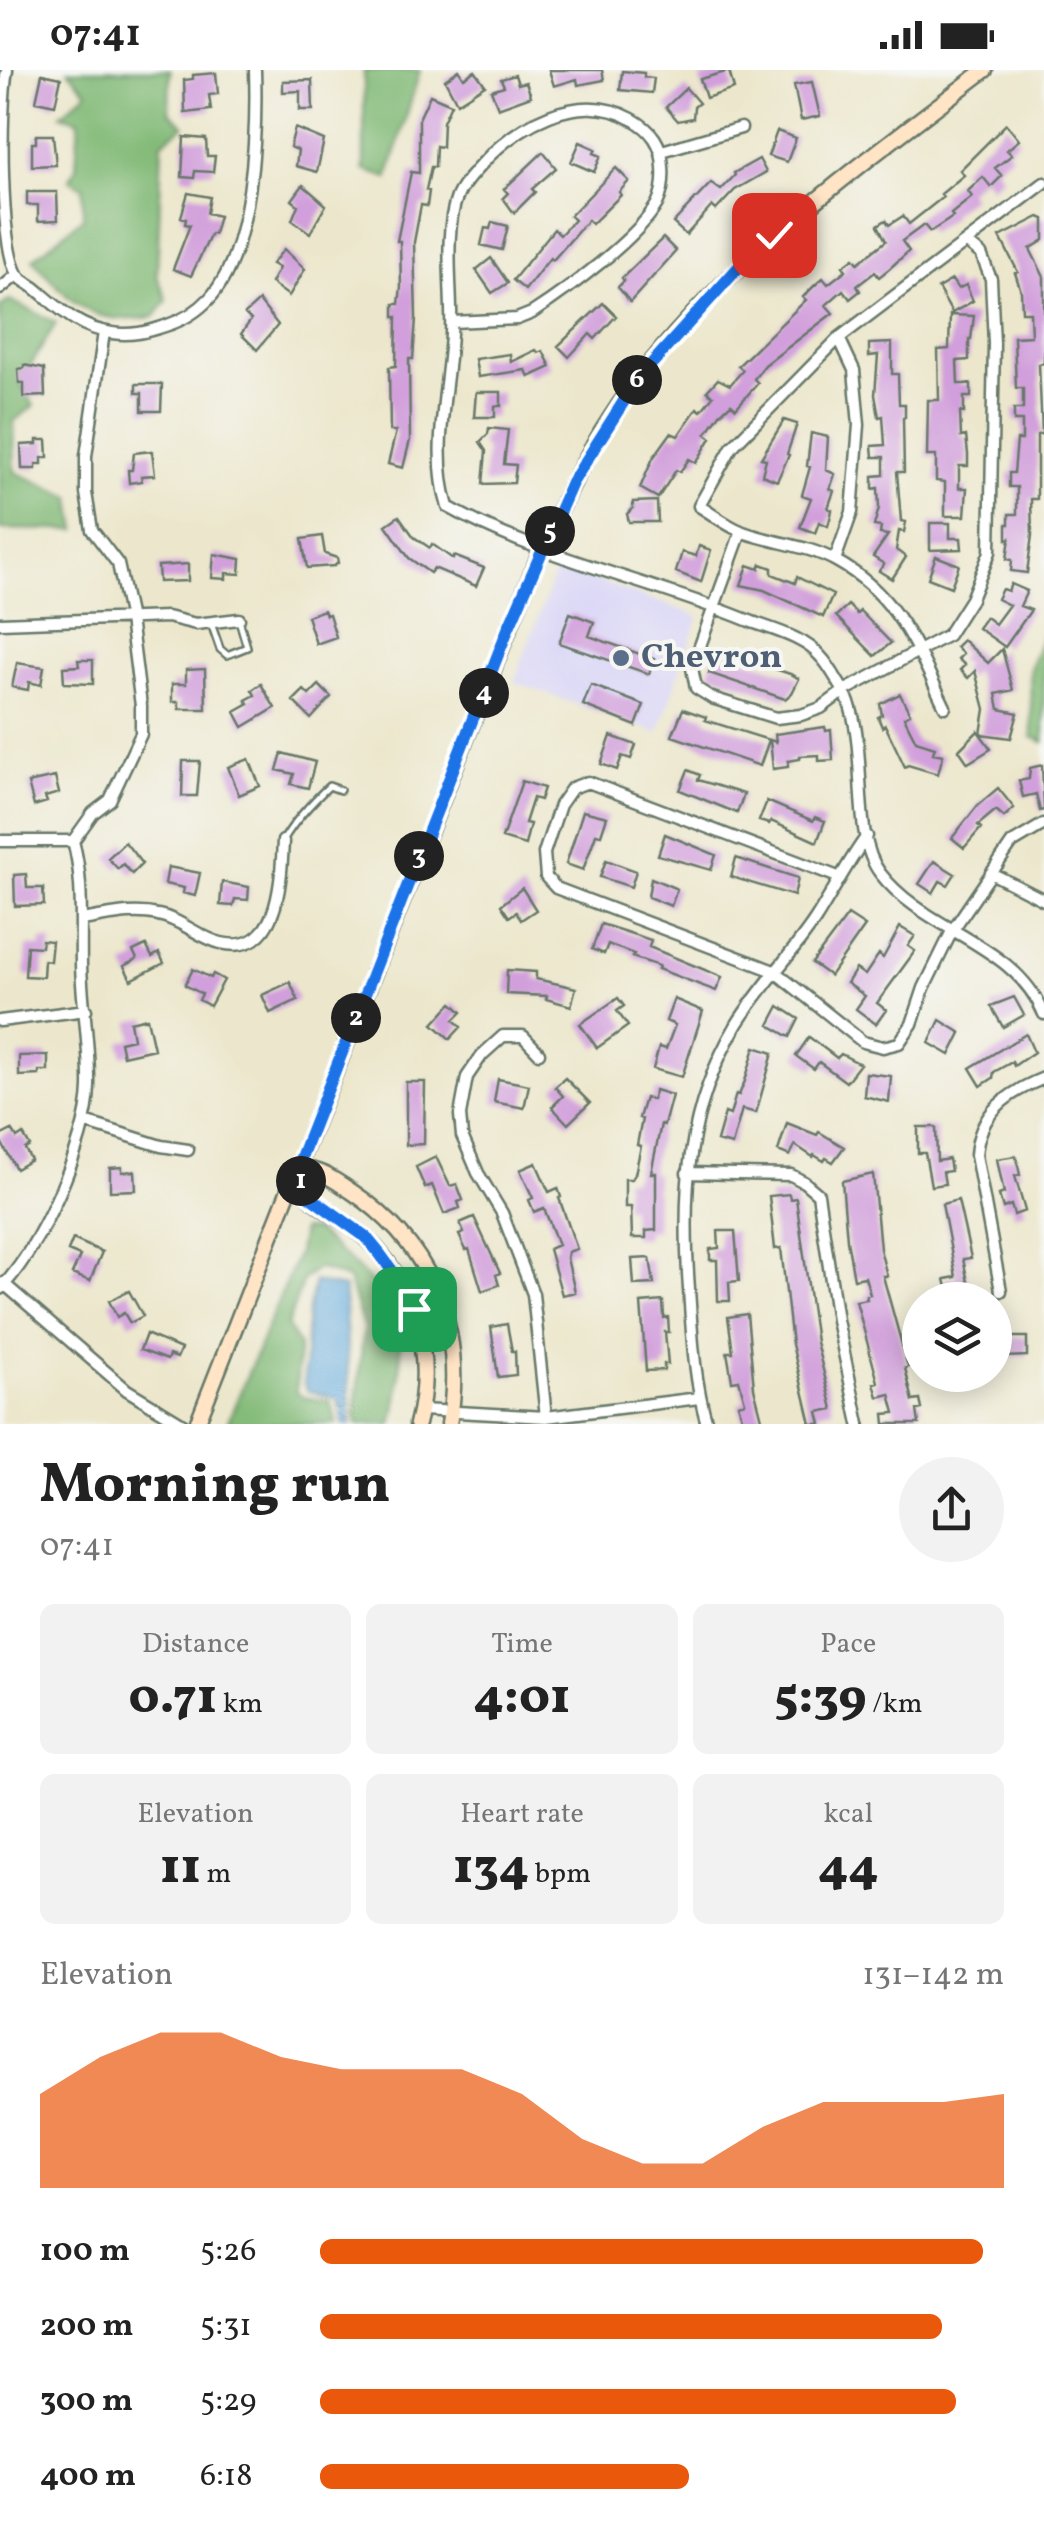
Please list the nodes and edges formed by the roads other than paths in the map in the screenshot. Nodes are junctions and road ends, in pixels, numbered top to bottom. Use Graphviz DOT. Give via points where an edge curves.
graph roads {
  1 [pos="7,70"];
  2 [pos="254,70"];
  3 [pos="985,70"];
  4 [pos="741,128"];
  5 [pos="662,150"];
  6 [pos="1044,183"];
  7 [pos="966,242"];
  8 [pos="18,276"];
  9 [pos="0,290"];
  10 [pos="452,322"];
  11 [pos="104,332"];
  12 [pos="838,338"];
  13 [pos="741,532"];
  14 [pos="541,548"];
  15 [pos="834,560"];
  16 [pos="714,606"];
  17 [pos="130,619"];
  18 [pos="239,619"];
  19 [pos="211,622"];
  20 [pos="0,623"];
  21 [pos="919,652"];
  22 [pos="844,691"];
  23 [pos="946,707"];
  24 [pos="340,790"];
  25 [pos="1044,824"];
  26 [pos="867,836"];
  27 [pos="0,841"];
  28 [pos="73,841"];
  29 [pos="282,841"];
  30 [pos="991,873"];
  31 [pos="838,876"];
  32 [pos="1044,900"];
  33 [pos="82,920"];
  34 [pos="952,931"];
  35 [pos="774,971"];
  36 [pos="86,1010"];
  37 [pos="1044,1014"];
  38 [pos="0,1020"];
  39 [pos="539,1053"];
  40 [pos="1044,1078"];
  41 [pos="85,1122"];
  42 [pos="188,1150"];
  43 [pos="296,1170"];
  44 [pos="687,1172"];
  45 [pos="998,1282"];
  46 [pos="2,1285"];
  47 [pos="699,1398"];
  48 [pos="419,1417"];
  49 [pos="546,1417"];
  50 [pos="450,1418"];
  51 [pos="183,1424"];
  52 [pos="197,1424"];
  53 [pos="708,1424"];
  54 [pos="860,1424"];
  1 -- 8 [label="street" via="4,219"];
  2 -- 11 [label="street" via="250,187 220,284 196,311 174,323 146,332"];
  3 -- 14 [label="main road" via="774,235 704,305 618,407"];
  4 -- 5 [label="street"];
  5 -- 10 [label="street" via="657,203 610,253 532,313"];
  5 -- 10 [label="street" via="645,126 598,107 537,120 505,140 455,203"];
  6 -- 7 [label="street"];
  7 -- 12 [label="street"];
  7 -- 21 [label="street" via="981,254 991,279 990,552 948,636"];
  8 -- 9 [label="street"];
  8 -- 11 [label="street" via="58,311"];
  10 -- 14 [label="street" via="440,454 448,507"];
  11 -- 17 [label="street" via="86,493 92,530 118,564"];
  12 -- 13 [label="street" via="732,447 699,506"];
  12 -- 15 [label="street" via="854,370 859,425 852,512"];
  13 -- 15 [label="street"];
  13 -- 16 [label="street"];
  14 -- 16 [label="street"];
  14 -- 43 [label="main road"];
  15 -- 21 [label="street" via="882,593"];
  16 -- 22 [label="street" via="798,640 821,656"];
  16 -- 22 [label="street" via="692,668 696,688 776,718 821,708"];
  17 -- 19 [label="street"];
  17 -- 20 [label="street"];
  17 -- 28 [label="street" via="141,734 110,800"];
  18 -- 19 [label="street"];
  18 -- 19 [label="lane" via="247,647 232,654 220,649"];
  21 -- 22 [label="street"];
  21 -- 23 [label="street"];
  22 -- 26 [label="street" via="856,724"];
  24 -- 29 [label="lane" via="324,790"];
  25 -- 30 [label="street" via="1012,843"];
  26 -- 31 [label="street"];
  26 -- 34 [label="street" via="876,869 902,899"];
  27 -- 28 [label="street"];
  28 -- 33 [label="street"];
  29 -- 33 [label="street" via="277,903 264,932 249,942 220,944 164,916 136,911"];
  30 -- 32 [label="street"];
  30 -- 34 [label="street"];
  31 -- 35 [label="street" via="814,921"];
  31 -- 35 [label="street" via="588,782 572,788 560,805 544,854 546,877 556,888"];
  33 -- 36 [label="street"];
  34 -- 35 [label="street" via="912,1024 899,1042 883,1047 863,1042"];
  34 -- 37 [label="street" via="1014,970"];
  35 -- 44 [label="street" via="705,1087"];
  36 -- 38 [label="street"];
  36 -- 41 [label="street"];
  39 -- 49 [label="street" via="523,1036 490,1044 467,1077 460,1115 466,1146 502,1213 533,1294"];
  40 -- 45 [label="street" via="996,1104 977,1140"];
  41 -- 42 [label="street"];
  41 -- 46 [label="street" via="26,1260"];
  43 -- 48 [label="main road" via="306,1194 366,1237 406,1290 421,1343"];
  43 -- 50 [label="main road" via="316,1168 379,1210 410,1244 447,1323"];
  43 -- 52 [label="main road"];
  44 -- 47 [label="street" via="685,1231"];
  44 -- 54 [label="street" via="791,1175 818,1194"];
  46 -- 51 [label="street" via="127,1390"];
  47 -- 49 [label="street"];
  47 -- 53 [label="street"];
  48 -- 50 [label="street"];
  49 -- 50 [label="street"];
}
